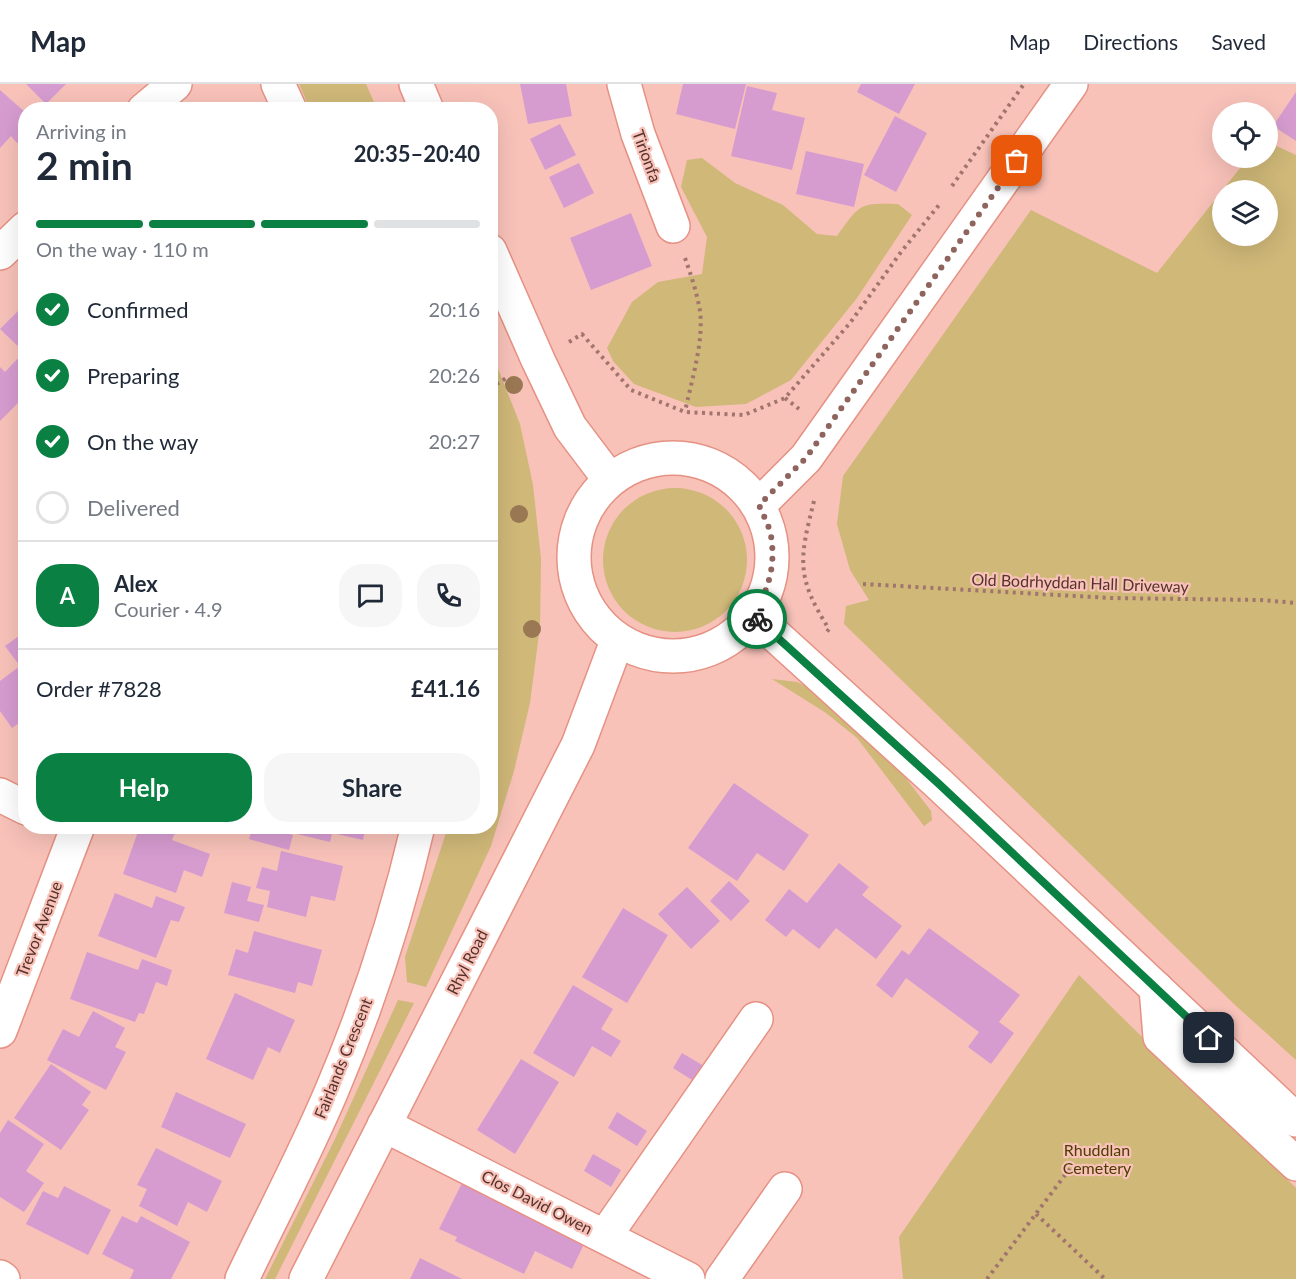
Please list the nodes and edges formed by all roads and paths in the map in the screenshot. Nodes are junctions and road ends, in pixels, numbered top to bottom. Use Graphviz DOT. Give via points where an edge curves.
graph roads {
  1 [pos="175,84"];
  2 [pos="278,84"];
  3 [pos="416,84"];
  4 [pos="624,84"];
  5 [pos="1023,84"];
  6 [pos="1071,84"];
  7 [pos="154,102"];
  8 [pos="286,102"];
  9 [pos="424,102"];
  10 [pos="949,191"];
  11 [pos="942,201"];
  12 [pos="673,226"];
  13 [pos="18,236"];
  14 [pos="0,254"];
  15 [pos="498,269"];
  16 [pos="538,360"];
  17 [pos="498,383"];
  18 [pos="685,412"];
  19 [pos="610,480"];
  20 [pos="819,493"];
  21 [pos="759,505"];
  22 [pos="863,585"];
  23 [pos="1296,603"];
  24 [pos="754,616"];
  25 [pos="829,629"];
  26 [pos="617,641"];
  27 [pos="0,795"];
  28 [pos="18,804"];
  29 [pos="75,834"];
  30 [pos="416,834"];
  31 [pos="1156,988"];
  32 [pos="756,1019"];
  33 [pos="0,1031"];
  34 [pos="1296,1120"];
  35 [pos="384,1125"];
  36 [pos="1074,1163"];
  37 [pos="1296,1164"];
  38 [pos="784,1189"];
  39 [pos="1036,1214"];
  40 [pos="605,1236"];
  41 [pos="242,1279"];
  42 [pos="306,1279"];
  43 [pos="688,1279"];
  44 [pos="722,1279"];
  45 [pos="987,1279"];
  46 [pos="1105,1279"];
  1 -- 7 [label="main road"];
  2 -- 8 [label="main road"];
  3 -- 9 [label="main road"];
  4 -- 12 [label="main road, Tirionfa" via="638,134"];
  5 -- 10 [label="path"];
  6 -- 21 [label="main road" via="806,458"];
  11 -- 18 [label="path" via="850,323 785,398 744,415"];
  12 -- 18 [label="path" via="692,276 700,313 698,347"];
  13 -- 14 [label="main road"];
  15 -- 16 [label="main road"];
  16 -- 17 [label="path"];
  16 -- 18 [label="path" via="582,334 632,390"];
  16 -- 19 [label="main road" via="570,427"];
  19 -- 21 [label="main road" via="654,459 689,459 736,479"];
  19 -- 26 [label="main road" via="587,505 573,545 574,568 575,580 592,617"];
  20 -- 25 [label="path" via="803,546 804,582"];
  21 -- 24 [label="main road" via="771,534 772,569 767,591"];
  22 -- 23 [label="path, Old Bodrhyddan Hall Driveway"];
  24 -- 26 [label="main road" via="729,640 687,656 653,655"];
  24 -- 31 [label="main road"];
  26 -- 35 [label="main road, Rhyl Road" via="578,745"];
  27 -- 28 [label="main road"];
  29 -- 33 [label="main road, Trevor Avenue"];
  30 -- 41 [label="main road, Fairlands Crescent" via="376,974 332,1090"];
  31 -- 34 [label="main road"];
  31 -- 37 [label="main road" via="1160,1037"];
  32 -- 40 [label="main road"];
  35 -- 40 [label="main road, Clos David Owen"];
  35 -- 42 [label="main road, Rhyl Road"];
  36 -- 39 [label="path"];
  38 -- 44 [label="main road"];
  39 -- 45 [label="path"];
  39 -- 46 [label="path"];
  40 -- 43 [label="main road, Clos David Owen"];
}
